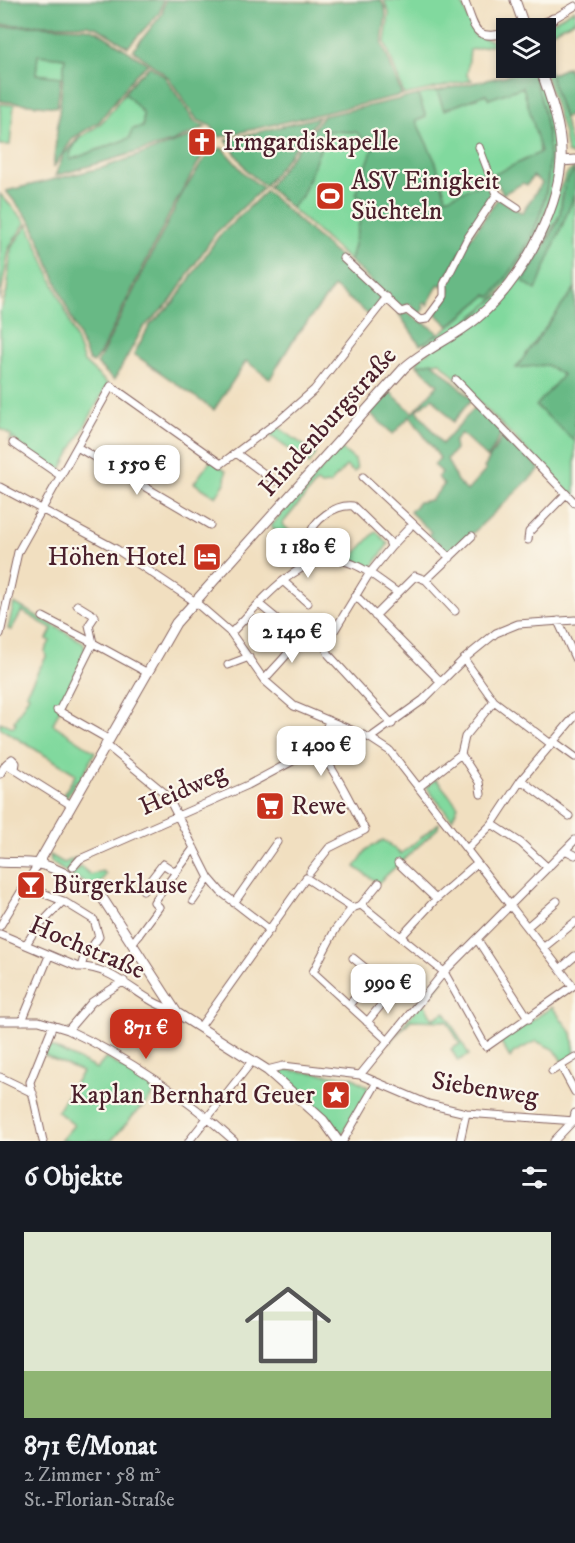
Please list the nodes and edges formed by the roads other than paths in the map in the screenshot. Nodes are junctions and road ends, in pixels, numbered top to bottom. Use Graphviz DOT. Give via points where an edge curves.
graph roads {
  1 [pos="464,0"];
  2 [pos="515,0"];
  3 [pos="575,6"];
  4 [pos="523,18"];
  5 [pos="555,18"];
  6 [pos="496,36"];
  7 [pos="544,78"];
  8 [pos="479,147"];
  9 [pos="561,160"];
  10 [pos="575,160"];
  11 [pos="497,194"];
  12 [pos="518,208"];
  13 [pos="344,258"];
  14 [pos="387,297"];
  15 [pos="456,380"];
  16 [pos="13,443"];
  17 [pos="77,447"];
  18 [pos="236,453"];
  19 [pos="61,476"];
  20 [pos="363,477"];
  21 [pos="274,481"];
  22 [pos="0,487"];
  23 [pos="566,494"];
  24 [pos="575,503"];
  25 [pos="42,509"];
  26 [pos="210,525"];
  27 [pos="409,528"];
  28 [pos="472,536"];
  29 [pos="528,540"];
  30 [pos="391,547"];
  31 [pos="450,558"];
  32 [pos="315,561"];
  33 [pos="369,574"];
  34 [pos="426,580"];
  35 [pos="284,582"];
  36 [pos="398,593"];
  37 [pos="0,594"];
  38 [pos="356,596"];
  39 [pos="9,600"];
  40 [pos="194,601"];
  41 [pos="308,603"];
  42 [pos="77,605"];
  43 [pos="260,605"];
  44 [pos="455,611"];
  45 [pos="375,616"];
  46 [pos="43,617"];
  47 [pos="277,619"];
  48 [pos="575,620"];
  49 [pos="558,621"];
  50 [pos="89,626"];
  51 [pos="231,633"];
  52 [pos="0,634"];
  53 [pos="300,636"];
  54 [pos="82,638"];
  55 [pos="93,643"];
  56 [pos="249,657"];
  57 [pos="575,658"];
  58 [pos="464,659"];
  59 [pos="228,665"];
  60 [pos="146,672"];
  61 [pos="264,680"];
  62 [pos="441,682"];
  63 [pos="494,701"];
  64 [pos="575,716"];
  65 [pos="329,722"];
  66 [pos="392,724"];
  67 [pos="370,738"];
  68 [pos="107,741"];
  69 [pos="552,742"];
  70 [pos="318,748"];
  71 [pos="461,754"];
  72 [pos="575,757"];
  73 [pos="0,774"];
  74 [pos="521,780"];
  75 [pos="419,787"];
  76 [pos="481,794"];
  77 [pos="72,804"];
  78 [pos="178,815"];
  79 [pos="569,816"];
  80 [pos="492,824"];
  81 [pos="575,840"];
  82 [pos="277,842"];
  83 [pos="194,848"];
  84 [pos="467,849"];
  85 [pos="565,850"];
  86 [pos="575,855"];
  87 [pos="0,862"];
  88 [pos="398,863"];
  89 [pos="477,863"];
  90 [pos="38,864"];
  91 [pos="73,867"];
  92 [pos="548,867"];
  93 [pos="175,872"];
  94 [pos="308,875"];
  95 [pos="209,878"];
  96 [pos="379,883"];
  97 [pos="25,886"];
  98 [pos="143,890"];
  99 [pos="436,899"];
  100 [pos="193,901"];
  101 [pos="557,901"];
  102 [pos="63,902"];
  103 [pos="234,903"];
  104 [pos="361,905"];
  105 [pos="510,906"];
  106 [pos="352,908"];
  107 [pos="575,922"];
  108 [pos="0,926"];
  109 [pos="527,927"];
  110 [pos="270,930"];
  111 [pos="0,934"];
  112 [pos="401,937"];
  113 [pos="477,939"];
  114 [pos="27,943"];
  115 [pos="132,944"];
  116 [pos="543,948"];
  117 [pos="49,956"];
  118 [pos="575,956"];
  119 [pos="353,958"];
  120 [pos="81,967"];
  121 [pos="560,969"];
  122 [pos="444,972"];
  123 [pos="124,981"];
  124 [pos="390,994"];
  125 [pos="349,1005"];
  126 [pos="175,1010"];
  127 [pos="529,1019"];
  128 [pos="0,1021"];
  129 [pos="22,1021"];
  130 [pos="367,1022"];
  131 [pos="52,1025"];
  132 [pos="200,1027"];
  133 [pos="68,1030"];
  134 [pos="387,1040"];
  135 [pos="575,1057"];
  136 [pos="253,1060"];
  137 [pos="561,1066"];
  138 [pos="267,1070"];
  139 [pos="552,1071"];
  140 [pos="360,1075"];
  141 [pos="0,1077"];
  142 [pos="376,1084"];
  143 [pos="575,1092"];
  144 [pos="33,1093"];
  145 [pos="466,1113"];
  146 [pos="574,1118"];
  147 [pos="208,1120"];
  148 [pos="41,1141"];
  149 [pos="189,1141"];
  150 [pos="234,1141"];
  151 [pos="340,1141"];
  152 [pos="460,1141"];
  153 [pos="554,1141"];
  1 -- 6 [label="street" via="478,33 488,38"];
  2 -- 4 [label="main road"];
  3 -- 5 [label="street"];
  7 -- 9 [label="main road, Hindenburgstraße"];
  8 -- 11 [label="street"];
  9 -- 10 [label="main road"];
  9 -- 40 [label="main road, Hindenburgstraße" via="549,212 531,250 501,295 474,321 404,368"];
  11 -- 12 [label="street"];
  11 -- 14 [label="street" via="467,239 444,284 444,296 427,319 420,320 407,310 400,312"];
  13 -- 14 [label="street"];
  14 -- 18 [label="street" via="314,390"];
  15 -- 23 [label="street"];
  16 -- 19 [label="street"];
  17 -- 18 [label="street" via="111,386 221,464"];
  17 -- 19 [label="street"];
  17 -- 26 [label="street"];
  18 -- 21 [label="street"];
  19 -- 25 [label="street"];
  20 -- 31 [label="street"];
  22 -- 25 [label="street"];
  23 -- 24 [label="street"];
  23 -- 29 [label="street" via="529,532"];
  25 -- 39 [label="street" via="18,552"];
  25 -- 40 [label="street" via="116,549"];
  27 -- 30 [label="street"];
  28 -- 31 [label="street"];
  30 -- 32 [label="street" via="353,506 345,505 331,510 311,532 309,546"];
  30 -- 33 [label="street"];
  31 -- 34 [label="street"];
  32 -- 33 [label="street" via="349,562"];
  32 -- 35 [label="street"];
  33 -- 36 [label="street"];
  33 -- 38 [label="street"];
  34 -- 36 [label="street" via="415,576"];
  34 -- 44 [label="street"];
  35 -- 41 [label="street"];
  35 -- 43 [label="street"];
  36 -- 45 [label="street"];
  37 -- 39 [label="street"];
  38 -- 45 [label="street"];
  38 -- 66 [label="street" via="328,638 326,651"];
  39 -- 52 [label="street"];
  40 -- 51 [label="street"];
  40 -- 60 [label="main road, Hindenburgstraße" via="168,634"];
  42 -- 50 [label="street" via="95,616"];
  43 -- 47 [label="street"];
  43 -- 51 [label="street"];
  45 -- 62 [label="street"];
  46 -- 54 [label="street"];
  48 -- 49 [label="street"];
  49 -- 57 [label="street"];
  49 -- 58 [label="street" via="508,627"];
  50 -- 54 [label="street"];
  50 -- 55 [label="street"];
  51 -- 56 [label="street"];
  53 -- 61 [label="street"];
  54 -- 55 [label="street"];
  55 -- 60 [label="street"];
  55 -- 68 [label="street" via="58,711"];
  56 -- 59 [label="street"];
  56 -- 61 [label="street"];
  58 -- 62 [label="street"];
  58 -- 63 [label="street"];
  60 -- 68 [label="main road, Hindenburgstraße"];
  61 -- 65 [label="street" via="294,706"];
  62 -- 66 [label="street"];
  63 -- 69 [label="street"];
  63 -- 71 [label="street" via="465,737"];
  64 -- 69 [label="street"];
  65 -- 67 [label="street"];
  65 -- 70 [label="street"];
  66 -- 67 [label="street"];
  67 -- 75 [label="street" via="390,751"];
  68 -- 77 [label="main road, Hindenburgstraße"];
  68 -- 78 [label="street" via="167,795"];
  69 -- 72 [label="street"];
  69 -- 74 [label="street"];
  70 -- 78 [label="street, Heidweg" via="248,785"];
  70 -- 94 [label="street" via="338,776 365,830 329,848"];
  71 -- 75 [label="street"];
  71 -- 76 [label="street" via="479,782"];
  73 -- 77 [label="street" via="6,764"];
  74 -- 79 [label="street"];
  74 -- 80 [label="street"];
  75 -- 84 [label="street"];
  77 -- 90 [label="main road, Hindenburgstraße"];
  78 -- 83 [label="street"];
  78 -- 91 [label="street, Heidweg" via="80,859"];
  80 -- 84 [label="street"];
  80 -- 92 [label="street"];
  81 -- 85 [label="street"];
  82 -- 103 [label="street"];
  83 -- 93 [label="street"];
  83 -- 95 [label="street"];
  84 -- 89 [label="street"];
  85 -- 86 [label="street"];
  85 -- 92 [label="street"];
  87 -- 90 [label="main road"];
  88 -- 99 [label="street"];
  89 -- 99 [label="street"];
  89 -- 105 [label="street"];
  90 -- 97 [label="street, Hindenburgstraße"];
  90 -- 115 [label="main road" via="103,899"];
  92 -- 105 [label="street"];
  93 -- 98 [label="street" via="163,864"];
  93 -- 115 [label="street" via="154,902 159,907"];
  94 -- 106 [label="street"];
  94 -- 110 [label="street"];
  95 -- 100 [label="street"];
  95 -- 103 [label="street"];
  96 -- 104 [label="street"];
  97 -- 102 [label="street"];
  97 -- 108 [label="street, Hindenburgstraße"];
  99 -- 112 [label="street"];
  101 -- 109 [label="street"];
  102 -- 114 [label="street"];
  102 -- 120 [label="street" via="89,916 97,927 99,937"];
  103 -- 110 [label="street"];
  104 -- 106 [label="street"];
  104 -- 112 [label="street"];
  105 -- 109 [label="street"];
  105 -- 113 [label="street"];
  106 -- 125 [label="street" via="335,930 313,972"];
  107 -- 116 [label="street"];
  109 -- 116 [label="street"];
  110 -- 132 [label="street"];
  111 -- 114 [label="street, Hochstraße"];
  112 -- 122 [label="street"];
  113 -- 122 [label="street"];
  113 -- 127 [label="street"];
  114 -- 117 [label="street, Hochstraße"];
  115 -- 126 [label="main road"];
  116 -- 121 [label="street"];
  117 -- 120 [label="street, Hochstraße"];
  117 -- 129 [label="street"];
  118 -- 121 [label="street"];
  119 -- 125 [label="street" via="374,975"];
  120 -- 123 [label="street, Hochstraße"];
  121 -- 127 [label="street" via="572,987"];
  122 -- 127 [label="street" via="486,1047"];
  122 -- 134 [label="street"];
  123 -- 126 [label="street, Hochstraße"];
  123 -- 133 [label="street" via="92,1002"];
  124 -- 130 [label="street"];
  125 -- 130 [label="street"];
  126 -- 132 [label="main road, Hochstraße"];
  128 -- 129 [label="street"];
  129 -- 131 [label="street"];
  130 -- 134 [label="street"];
  131 -- 133 [label="street"];
  131 -- 144 [label="street" via="30,1083"];
  132 -- 136 [label="main road, Hochstraße"];
  133 -- 147 [label="street" via="113,1053"];
  134 -- 140 [label="street"];
  135 -- 137 [label="street"];
  136 -- 138 [label="main road, Hochstraße"];
  136 -- 147 [label="street"];
  137 -- 139 [label="street, Siebenweg"];
  137 -- 143 [label="street, Siebenweg"];
  138 -- 140 [label="street" via="283,1066"];
  138 -- 151 [label="main road, Hochstraße" via="323,1120"];
  140 -- 142 [label="street, Siebenweg"];
  141 -- 144 [label="street"];
  142 -- 145 [label="street, Siebenweg" via="428,1104"];
  142 -- 151 [label="street"];
  144 -- 148 [label="street"];
  145 -- 146 [label="street, Siebenweg"];
  145 -- 152 [label="street"];
  146 -- 153 [label="street"];
  147 -- 149 [label="street"];
  147 -- 150 [label="street"];
}
